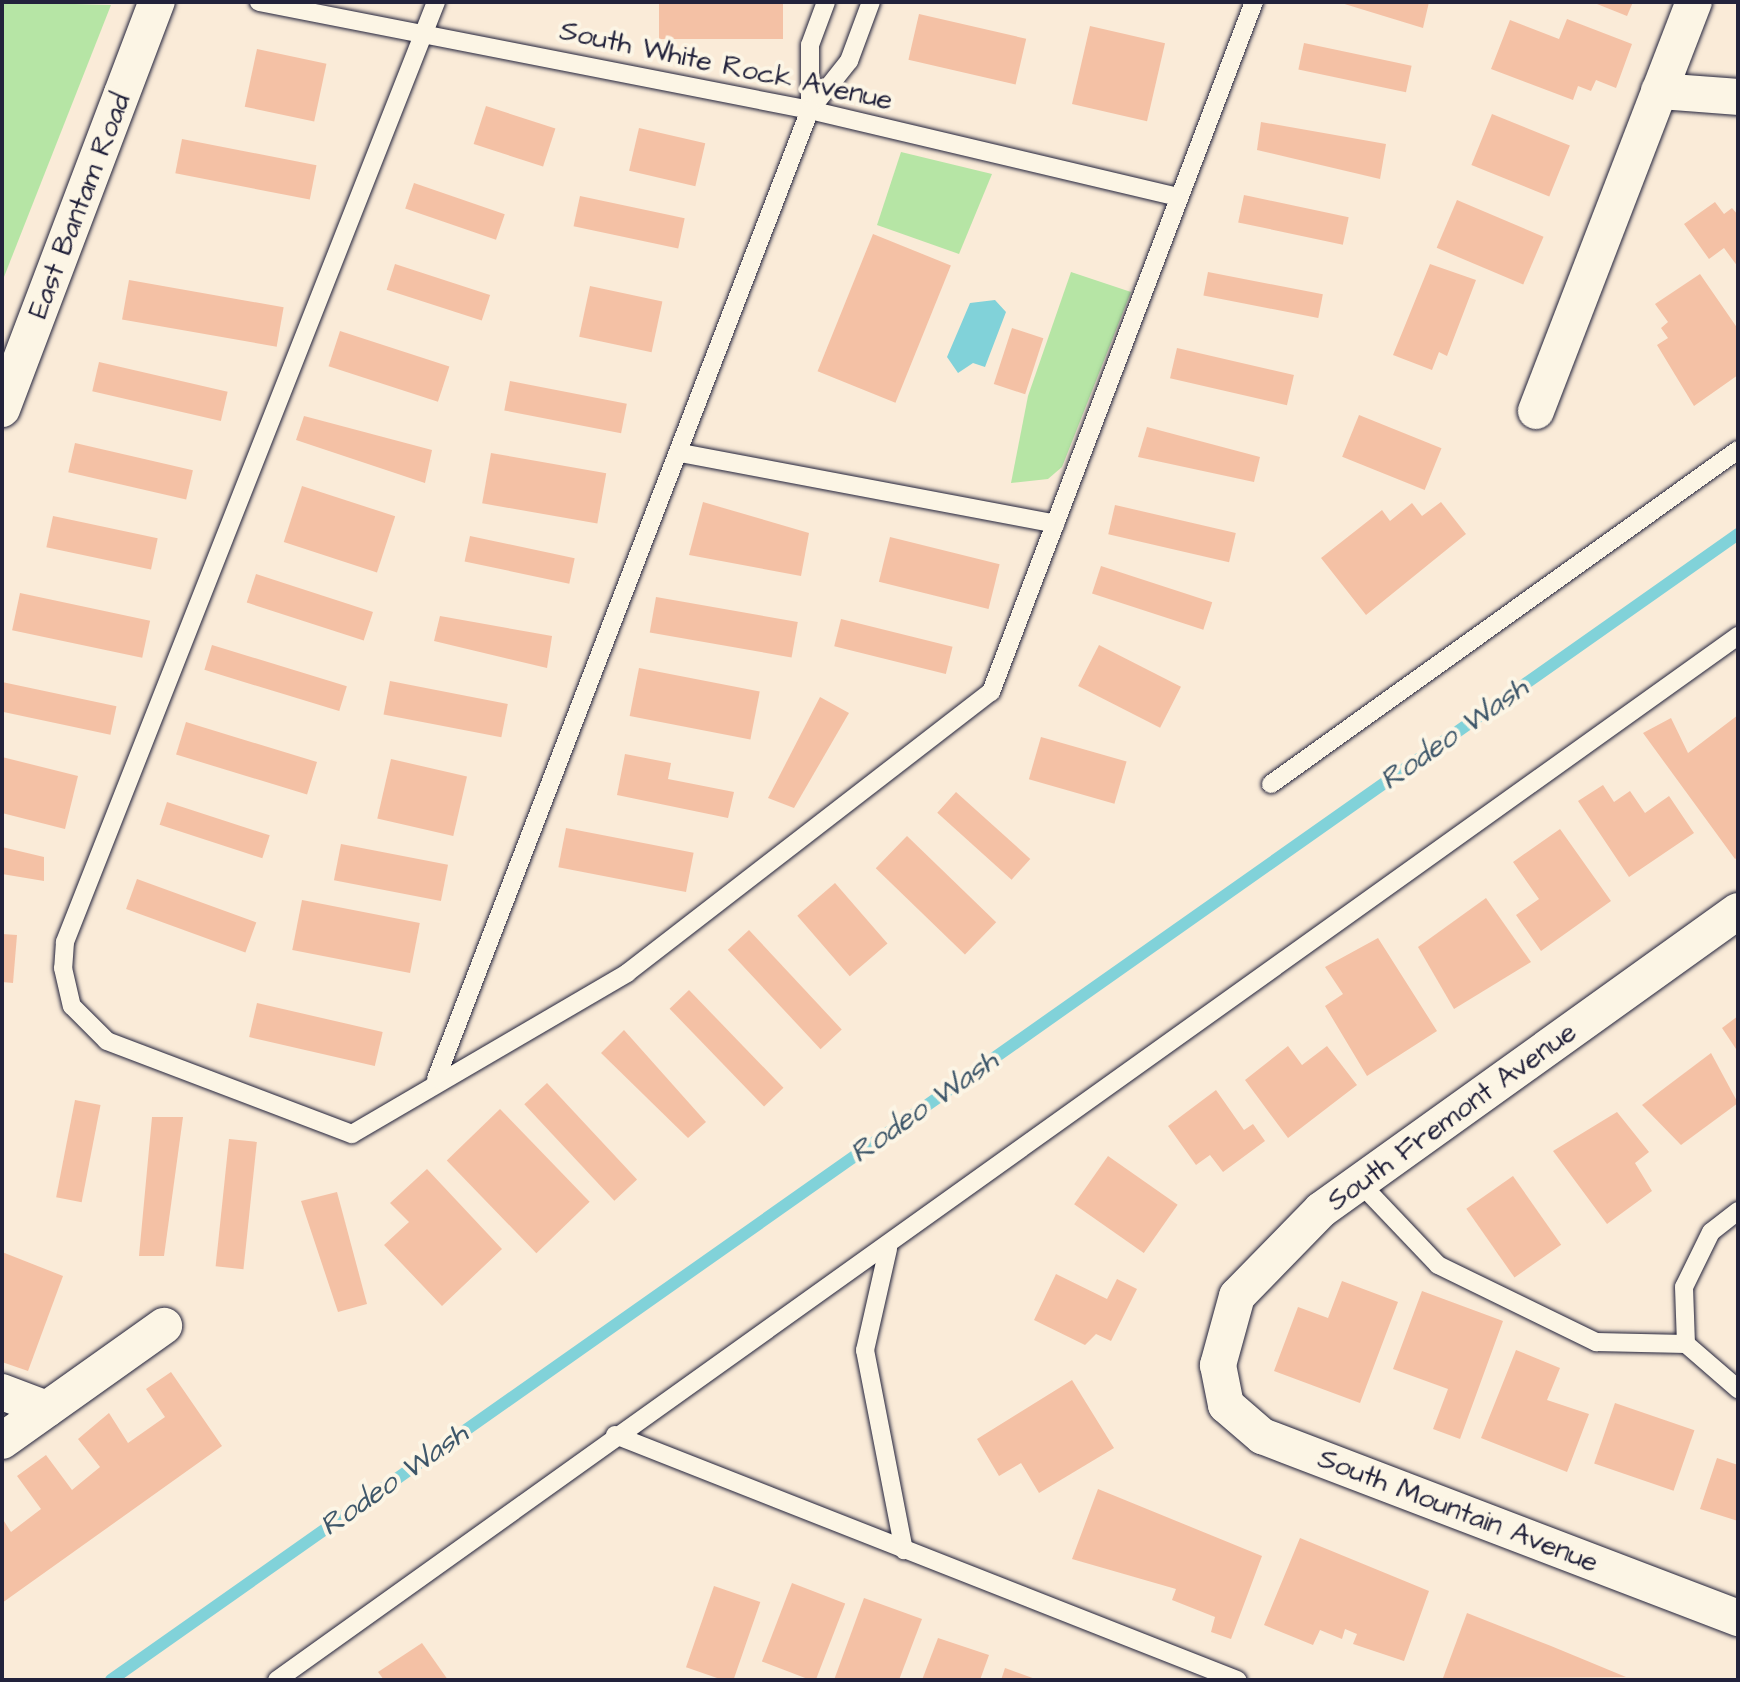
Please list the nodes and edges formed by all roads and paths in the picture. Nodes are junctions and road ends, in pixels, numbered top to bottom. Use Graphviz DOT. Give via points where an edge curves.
graph roads {
  1 [pos="157,2"];
  2 [pos="259,2"];
  3 [pos="436,2"];
  4 [pos="826,2"];
  5 [pos="871,2"];
  6 [pos="1254,2"];
  7 [pos="1694,2"];
  8 [pos="424,33"];
  9 [pos="1659,91"];
  10 [pos="1738,97"];
  11 [pos="810,110"];
  12 [pos="1178,197"];
  13 [pos="2,409"];
  14 [pos="1536,411"];
  15 [pos="1738,450"];
  16 [pos="681,453"];
  17 [pos="1055,524"];
  18 [pos="1738,636"];
  19 [pos="1271,784"];
  20 [pos="1738,911"];
  21 [pos="436,1079"];
  22 [pos="1360,1183"];
  23 [pos="1738,1211"];
  24 [pos="888,1249"];
  25 [pos="164,1326"];
  26 [pos="1686,1344"];
  27 [pos="1214,1385"];
  28 [pos="1738,1389"];
  29 [pos="2,1392"];
  30 [pos="47,1409"];
  31 [pos="615,1435"];
  32 [pos="2,1441"];
  33 [pos="904,1550"];
  34 [pos="1738,1618"];
  35 [pos="277,1680"];
  36 [pos="1237,1680"];
  1 -- 13 [label="street, East Bantam Road"];
  2 -- 8 [label="lane, South White Rock Avenue"];
  3 -- 8 [label="lane"];
  4 -- 11 [label="lane" via="810,45"];
  5 -- 11 [label="lane" via="849,61"];
  6 -- 12 [label="lane"];
  7 -- 9 [label="street"];
  8 -- 11 [label="lane, South White Rock Avenue"];
  8 -- 21 [label="lane" via="65,942 63,968 72,1006 107,1041 352,1134"];
  9 -- 10 [label="street"];
  9 -- 14 [label="street"];
  11 -- 12 [label="lane, South White Rock Avenue"];
  11 -- 16 [label="lane"];
  12 -- 17 [label="lane"];
  15 -- 19 [label="lane"];
  16 -- 17 [label="lane"];
  16 -- 21 [label="lane"];
  17 -- 21 [label="lane" via="991,692 627,973"];
  18 -- 24 [label="lane"];
  20 -- 22 [label="street, South Fremont Avenue"];
  22 -- 26 [label="lane" via="1438,1265 1596,1342"];
  22 -- 27 [label="street, South Fremont Avenue" via="1321,1210 1237,1296"];
  23 -- 26 [label="lane" via="1711,1232 1684,1287"];
  24 -- 31 [label="lane"];
  24 -- 33 [label="lane" via="865,1350"];
  25 -- 30 [label="street"];
  26 -- 28 [label="lane"];
  27 -- 34 [label="street, South Mountain Avenue" via="1241,1424 1262,1436"];
  29 -- 30 [label="street"];
  30 -- 32 [label="street"];
  31 -- 33 [label="lane"];
  31 -- 35 [label="lane"];
  33 -- 36 [label="lane"];
}
